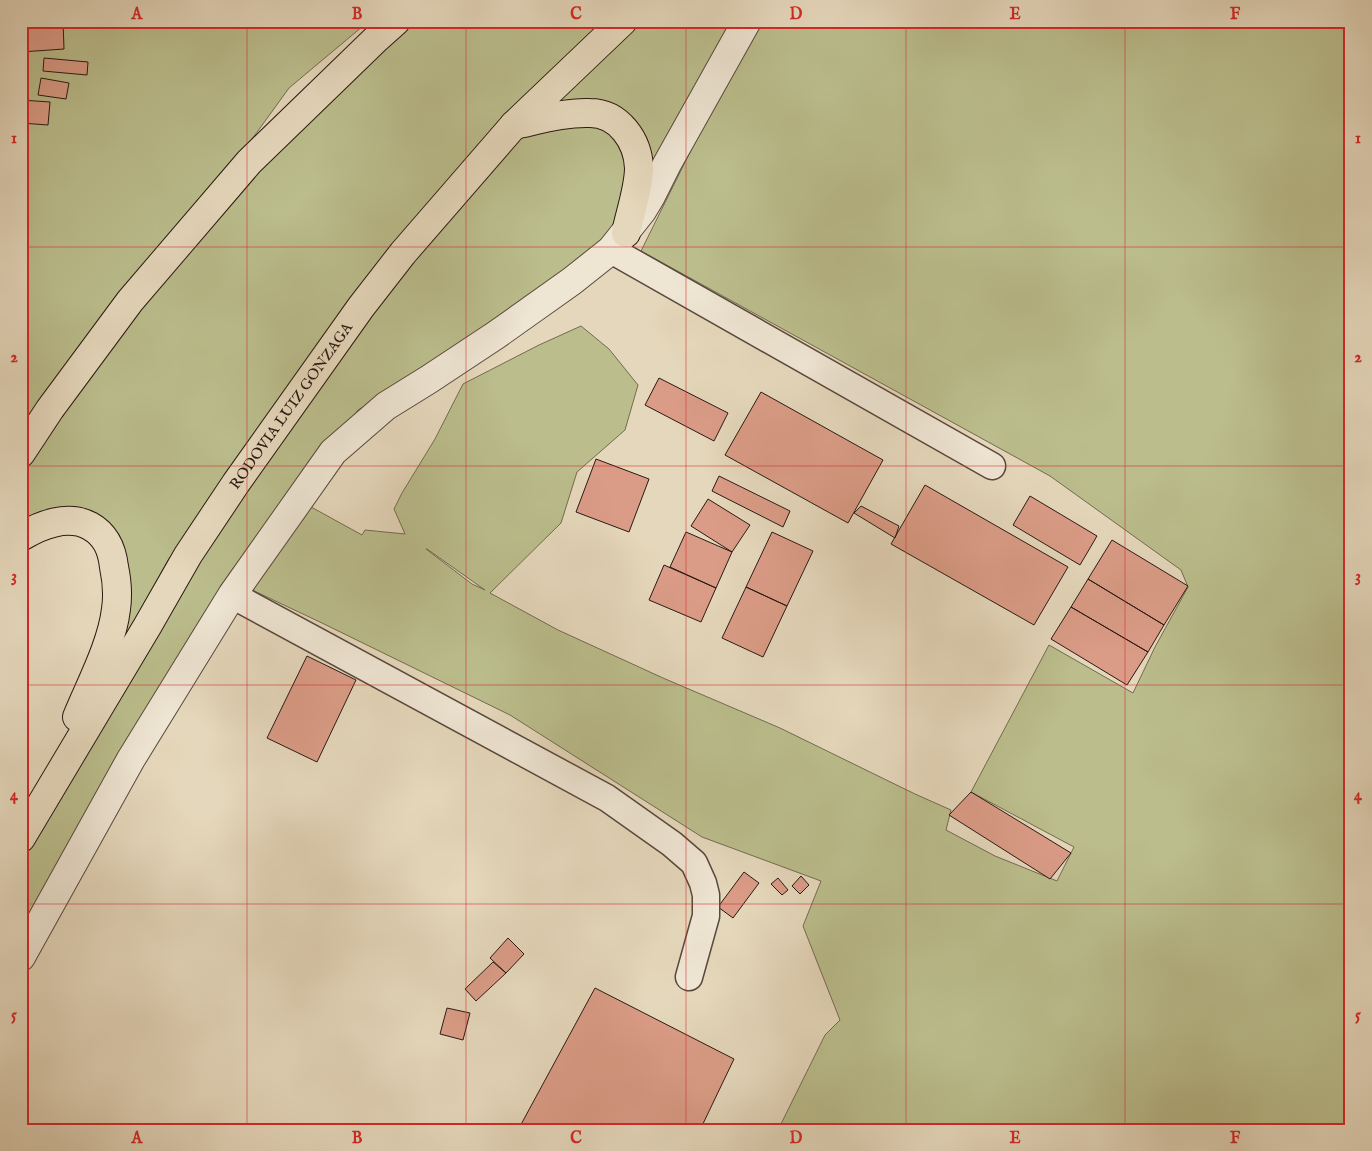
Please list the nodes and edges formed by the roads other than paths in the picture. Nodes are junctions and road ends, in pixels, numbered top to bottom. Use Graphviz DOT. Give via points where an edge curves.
graph roads {
  1 [pos="623,21"];
  2 [pos="747,21"];
  3 [pos="384,27"];
  4 [pos="514,124"];
  5 [pos="618,241"];
  6 [pos="21,454"];
  7 [pos="992,466"];
  8 [pos="21,537"];
  9 [pos="232,595"];
  10 [pos="40,806"];
  11 [pos="21,838"];
  12 [pos="21,957"];
  13 [pos="688,977"];
  1 -- 4 [label="highway, RODOVIA LUIZ GONZAGA"];
  2 -- 5 [label="street" via="651,196"];
  3 -- 6 [label="highway" via="249,162 136,293 50,409"];
  4 -- 5 [label="highway" via="592,112 623,127 631,138 639,168 636,189"];
  4 -- 10 [label="highway, RODOVIA LUIZ GONZAGA" via="361,307 236,483 188,554"];
  5 -- 7 [label="street"];
  5 -- 9 [label="street" via="572,281 386,406 340,445"];
  8 -- 10 [label="highway" via="64,521 86,524 108,542 117,584 110,636"];
  9 -- 12 [label="street" via="131,759"];
  9 -- 13 [label="street" via="607,798 672,844 694,863 706,895 706,916"];
  10 -- 11 [label="highway, RODOVIA LUIZ GONZAGA"];
}
